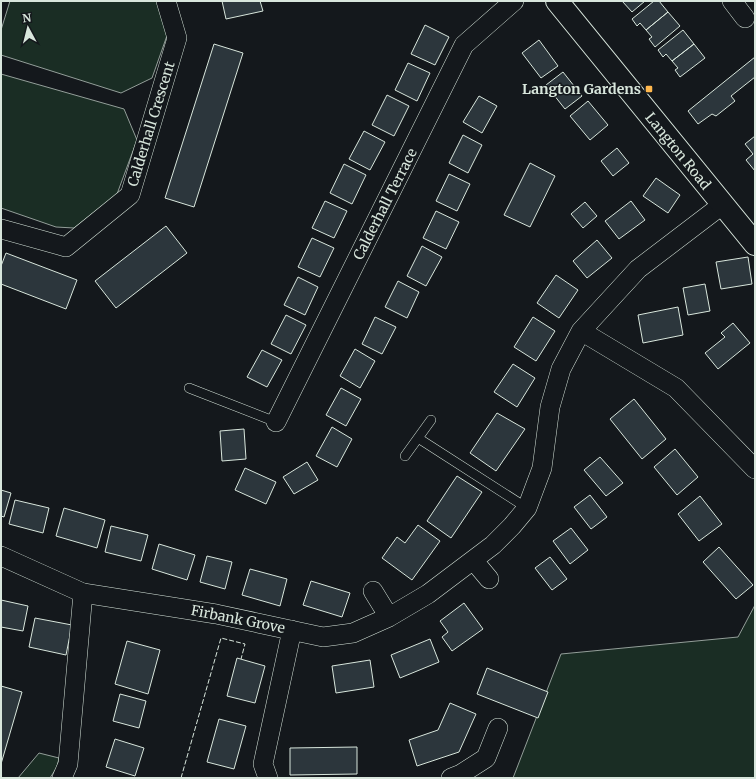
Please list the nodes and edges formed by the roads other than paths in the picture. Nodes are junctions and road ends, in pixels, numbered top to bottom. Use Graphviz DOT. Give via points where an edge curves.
graph roads {
  1 [pos="166,1"];
  2 [pos="514,1"];
  3 [pos="557,1"];
  4 [pos="732,1"];
  5 [pos="745,18"];
  6 [pos="722,205"];
  7 [pos="1,229"];
  8 [pos="755,244"];
  9 [pos="581,331"];
  10 [pos="189,388"];
  11 [pos="431,420"];
  12 [pos="276,422"];
  13 [pos="418,438"];
  14 [pos="405,456"];
  15 [pos="755,469"];
  16 [pos="527,508"];
  17 [pos="1,556"];
  18 [pos="474,561"];
  19 [pos="489,579"];
  20 [pos="373,591"];
  21 [pos="83,593"];
  22 [pos="390,617"];
  23 [pos="292,630"];
  24 [pos="498,728"];
  25 [pos="62,778"];
  26 [pos="268,778"];
  27 [pos="451,778"];
  1 -- 7 [label="street, Calderhall Crescent" via="177,38 130,195 66,247"];
  2 -- 12 [label="street, Calderhall Terrace" via="464,45"];
  3 -- 6 [label="street, Langton Road"];
  4 -- 5 [label="street"];
  6 -- 8 [label="street, Langton Road"];
  6 -- 9 [label="street" via="638,269"];
  9 -- 15 [label="street" via="676,388"];
  9 -- 16 [label="street" via="561,369 550,407 542,468"];
  10 -- 12 [label="lane"];
  11 -- 13 [label="lane"];
  13 -- 14 [label="lane"];
  13 -- 16 [label="lane"];
  16 -- 18 [label="street" via="512,526"];
  17 -- 21 [label="street, Firbank Grove"];
  18 -- 19 [label="street"];
  18 -- 22 [label="street, Firbank Grove"];
  20 -- 22 [label="street"];
  21 -- 23 [label="street, Firbank Grove" via="216,614"];
  21 -- 25 [label="street" via="68,764"];
  22 -- 23 [label="street, Firbank Grove" via="353,633 323,637"];
  23 -- 26 [label="street" via="263,764"];
  24 -- 27 [label="street" via="486,758"];
}
